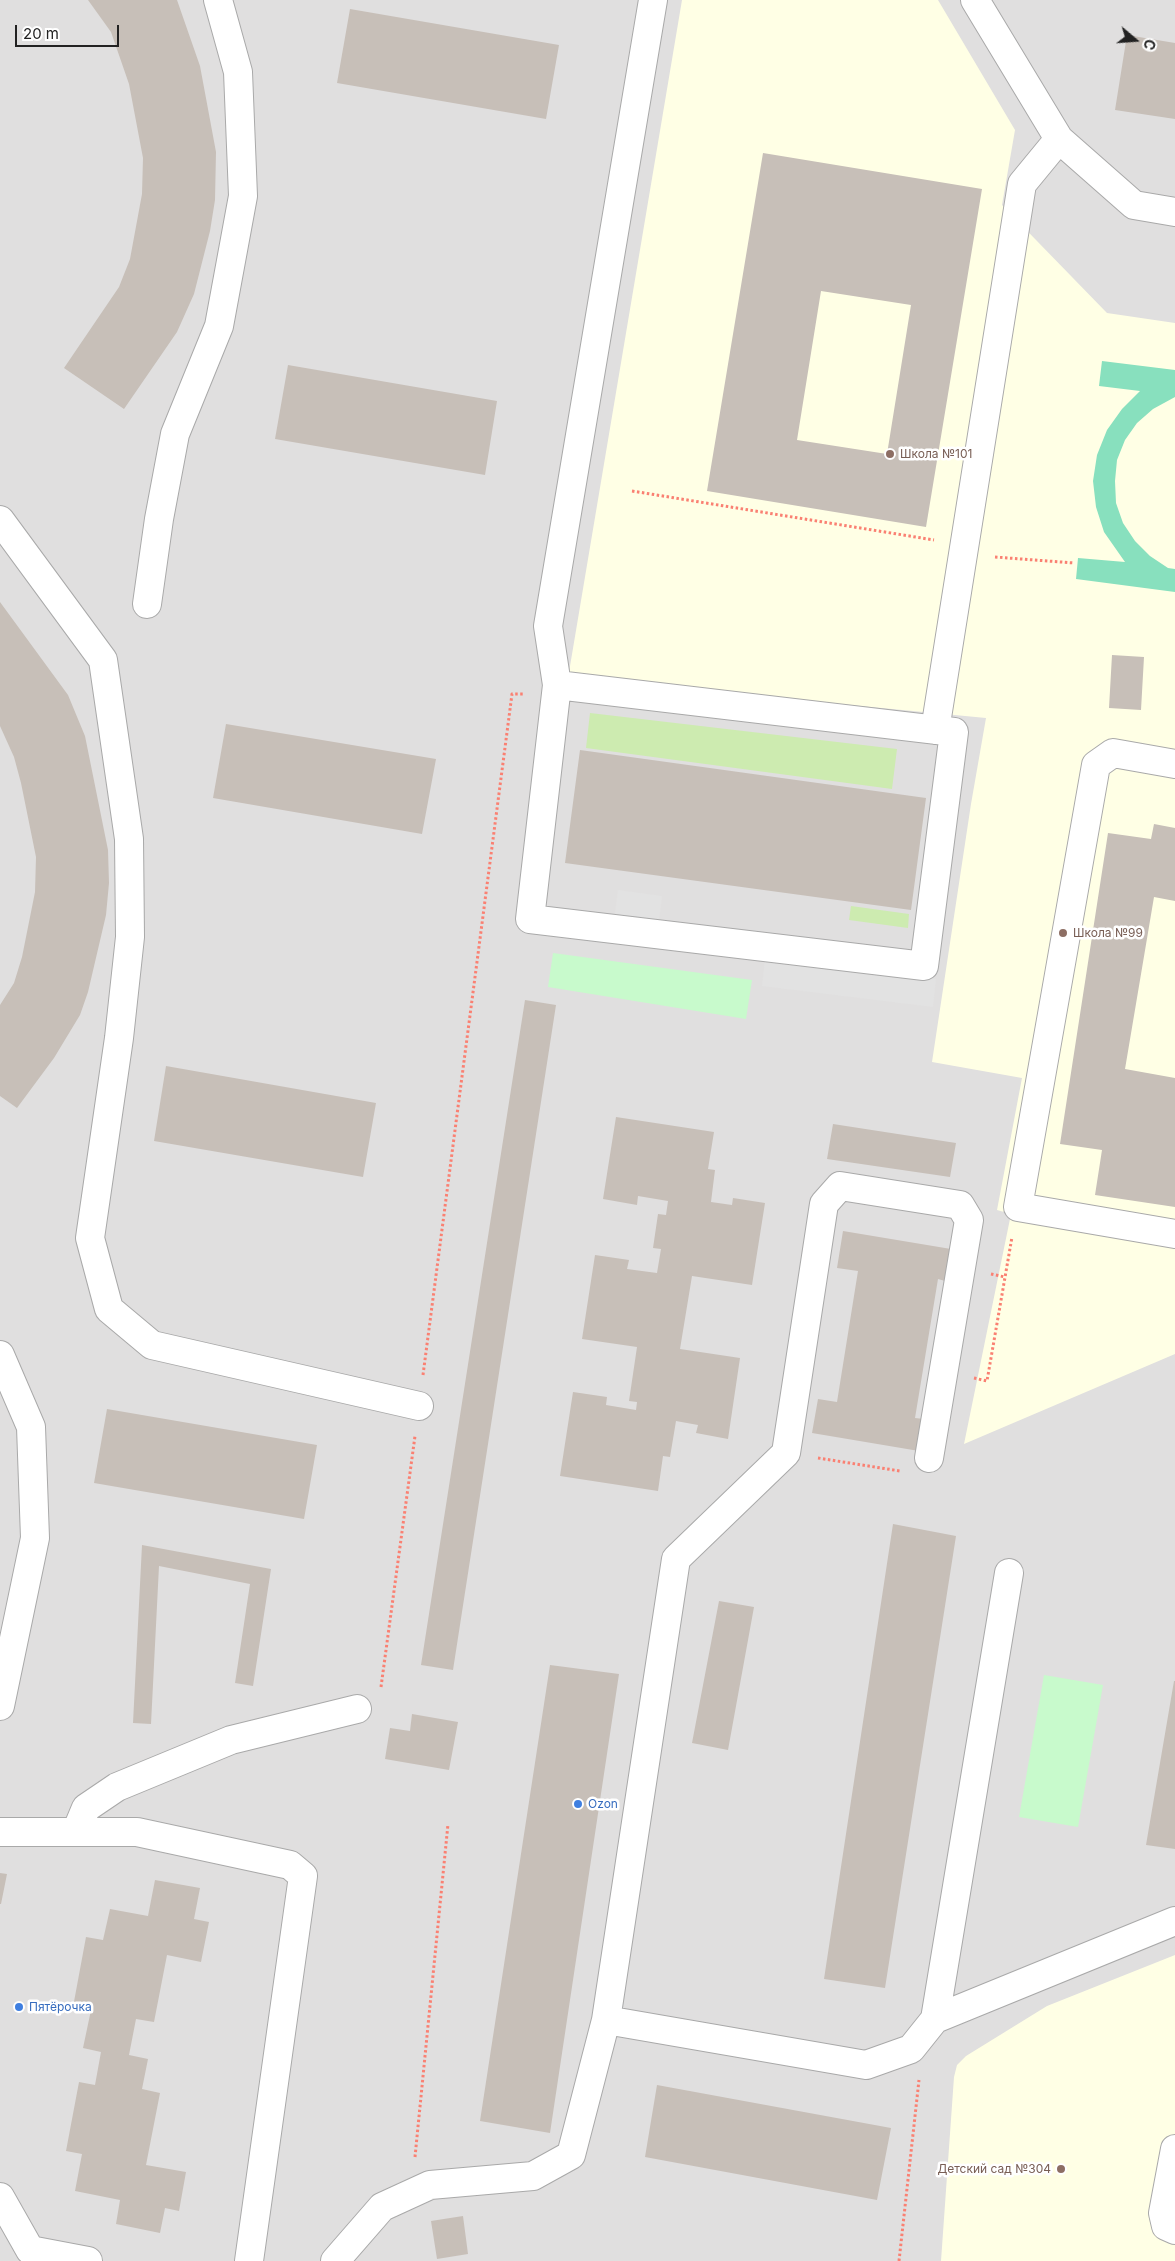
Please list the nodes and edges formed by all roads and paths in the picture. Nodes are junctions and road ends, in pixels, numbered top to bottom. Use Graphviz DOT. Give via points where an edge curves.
graph roads {
  1 [pos="218,0"];
  2 [pos="653,0"];
  3 [pos="975,0"];
  4 [pos="1059,138"];
  5 [pos="1175,212"];
  6 [pos="632,491"];
  7 [pos="0,520"];
  8 [pos="975,550"];
  9 [pos="1074,563"];
  10 [pos="147,604"];
  11 [pos="556,691"];
  12 [pos="934,730"];
  13 [pos="1175,764"];
  14 [pos="1018,1207"];
  15 [pos="1175,1234"];
  16 [pos="999,1276"];
  17 [pos="1005,1277"];
  18 [pos="0,1355"];
  19 [pos="977,1378"];
  20 [pos="419,1406"];
  21 [pos="786,1452"];
  22 [pos="929,1458"];
  23 [pos="1009,1574"];
  24 [pos="368,1702"];
  25 [pos="0,1706"];
  26 [pos="448,1824"];
  27 [pos="0,1832"];
  28 [pos="76,1832"];
  29 [pos="1175,1921"];
  30 [pos="934,2019"];
  31 [pos="606,2020"];
  32 [pos="911,2049"];
  33 [pos="1175,2149"];
  34 [pos="412,2194"];
  35 [pos="0,2198"];
  36 [pos="1175,2230"];
  37 [pos="88,2261"];
  38 [pos="249,2261"];
  39 [pos="335,2261"];
  40 [pos="899,2261"];
  1 -- 10 [label="lane" via="238,72 243,196 219,326 175,434"];
  2 -- 11 [label="lane" via="548,626"];
  3 -- 4 [label="lane"];
  4 -- 5 [label="lane" via="1134,205"];
  4 -- 8 [label="lane" via="1022,184"];
  6 -- 8 [label="path"];
  7 -- 20 [label="lane" via="103,660 129,840 130,937 90,1238 109,1309 152,1345"];
  8 -- 9 [label="path"];
  8 -- 12 [label="lane"];
  11 -- 12 [label="lane"];
  11 -- 12 [label="lane" via="530,919 924,966 954,732"];
  11 -- 20 [label="path" via="512,694"];
  13 -- 14 [label="lane" via="1113,753 1096,765"];
  14 -- 15 [label="lane"];
  14 -- 17 [label="path"];
  16 -- 17 [label="path"];
  17 -- 19 [label="path" via="987,1381"];
  18 -- 25 [label="lane" via="31,1427 35,1538"];
  20 -- 24 [label="path"];
  21 -- 22 [label="path" via="898,1472"];
  21 -- 22 [label="lane" via="824,1204 840,1186 960,1205 969,1220"];
  21 -- 31 [label="lane" via="676,1559"];
  23 -- 30 [label="lane"];
  24 -- 28 [label="lane" via="231,1740 117,1787 86,1808"];
  26 -- 34 [label="path"];
  27 -- 28 [label="lane"];
  28 -- 38 [label="lane" via="137,1832 290,1865 303,1876"];
  29 -- 30 [label="lane"];
  30 -- 32 [label="lane"];
  31 -- 32 [label="lane" via="866,2065"];
  31 -- 34 [label="lane" via="571,2155 534,2176 430,2185"];
  32 -- 40 [label="path" via="919,2078"];
  33 -- 36 [label="lane" via="1164,2213 1166,2226"];
  34 -- 39 [label="lane" via="382,2207"];
  35 -- 37 [label="lane" via="30,2250"];
}
